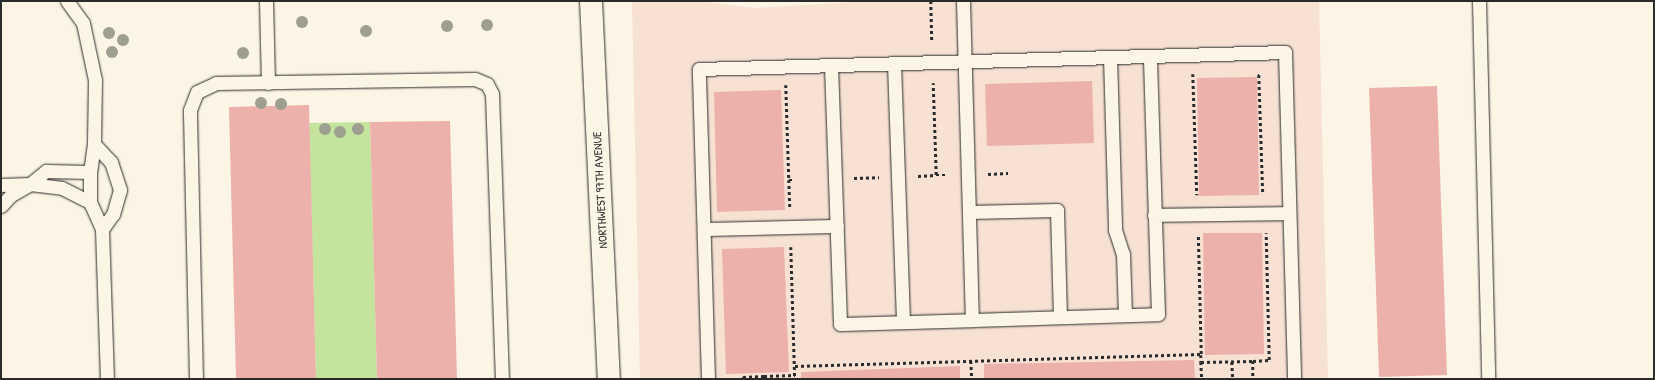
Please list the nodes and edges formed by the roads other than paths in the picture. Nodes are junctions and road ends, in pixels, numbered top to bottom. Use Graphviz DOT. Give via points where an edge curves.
graph roads {
  1 [pos="66,1"];
  2 [pos="266,1"];
  3 [pos="591,1"];
  4 [pos="963,1"];
  5 [pos="1479,1"];
  6 [pos="1150,56"];
  7 [pos="1110,57"];
  8 [pos="964,61"];
  9 [pos="894,63"];
  10 [pos="832,65"];
  11 [pos="268,83"];
  12 [pos="94,144"];
  13 [pos="90,172"];
  14 [pos="30,184"];
  15 [pos="1,185"];
  16 [pos="90,202"];
  17 [pos="1,206"];
  18 [pos="969,212"];
  19 [pos="1289,213"];
  20 [pos="1154,216"];
  21 [pos="837,226"];
  22 [pos="102,229"];
  23 [pos="704,230"];
  24 [pos="1125,315"];
  25 [pos="1060,317"];
  26 [pos="972,320"];
  27 [pos="903,322"];
  28 [pos="107,379"];
  29 [pos="196,379"];
  30 [pos="502,379"];
  31 [pos="609,379"];
  32 [pos="708,379"];
  33 [pos="1294,379"];
  34 [pos="1488,379"];
  1 -- 12 [label="lane" via="82,23 95,80"];
  2 -- 11 [label="lane"];
  3 -- 31 [label="street, NORTHWEST 97TH AVENUE"];
  4 -- 8 [label="lane"];
  5 -- 34 [label="lane"];
  6 -- 7 [label="lane"];
  6 -- 19 [label="lane" via="1285,52"];
  6 -- 20 [label="lane"];
  7 -- 8 [label="lane"];
  7 -- 24 [label="lane" via="1115,230 1123,254"];
  8 -- 9 [label="lane"];
  8 -- 18 [label="lane"];
  9 -- 10 [label="lane"];
  9 -- 27 [label="lane"];
  10 -- 21 [label="lane"];
  10 -- 23 [label="lane" via="699,69"];
  11 -- 29 [label="lane" via="216,83 197,92 190,110"];
  11 -- 30 [label="lane" via="475,79 487,84 492,94"];
  12 -- 13 [label="lane"];
  12 -- 22 [label="lane" via="111,162 120,190 113,214"];
  13 -- 14 [label="lane" via="46,171"];
  13 -- 16 [label="lane"];
  14 -- 15 [label="lane"];
  14 -- 16 [label="lane" via="62,188"];
  14 -- 17 [label="lane" via="11,195"];
  16 -- 22 [label="lane"];
  18 -- 25 [label="lane" via="1057,210"];
  18 -- 26 [label="lane"];
  19 -- 20 [label="lane"];
  19 -- 33 [label="lane"];
  20 -- 24 [label="lane" via="1158,314"];
  21 -- 23 [label="lane"];
  21 -- 27 [label="lane" via="840,324"];
  22 -- 28 [label="lane"];
  23 -- 32 [label="lane"];
  24 -- 25 [label="lane"];
  25 -- 26 [label="lane"];
  26 -- 27 [label="lane"];
}
